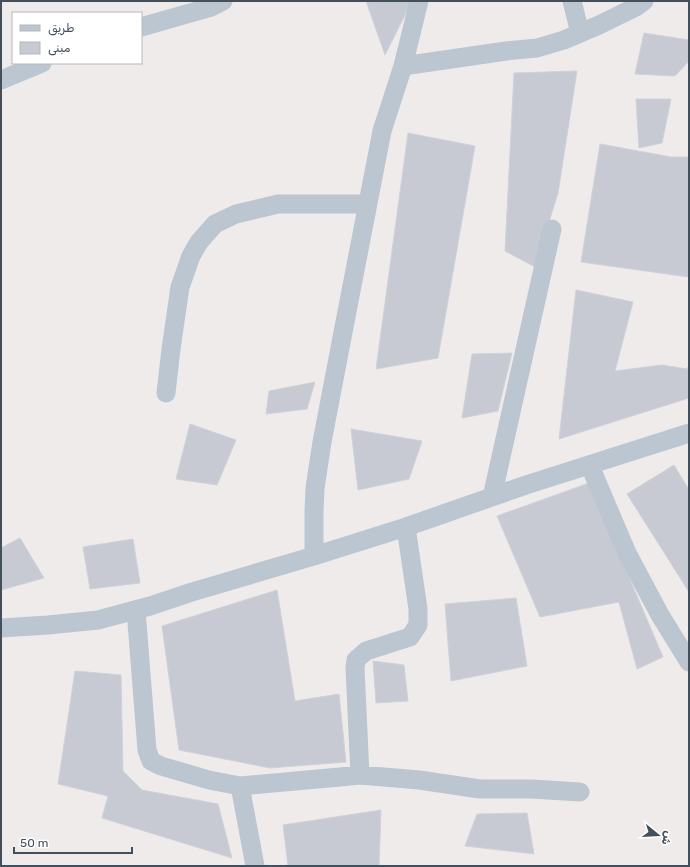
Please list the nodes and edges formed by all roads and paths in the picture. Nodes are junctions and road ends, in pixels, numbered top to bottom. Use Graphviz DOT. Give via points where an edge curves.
graph roads {
  1 [pos="223,1"];
  2 [pos="419,1"];
  3 [pos="572,1"];
  4 [pos="644,1"];
  5 [pos="142,28"];
  6 [pos="580,33"];
  7 [pos="40,64"];
  8 [pos="402,66"];
  9 [pos="1,80"];
  10 [pos="368,204"];
  11 [pos="552,230"];
  12 [pos="166,393"];
  13 [pos="689,433"];
  14 [pos="590,466"];
  15 [pos="492,497"];
  16 [pos="406,527"];
  17 [pos="314,556"];
  18 [pos="136,610"];
  19 [pos="1,628"];
  20 [pos="689,662"];
  21 [pos="360,775"];
  22 [pos="240,786"];
  23 [pos="580,792"];
  24 [pos="255,866"];
  1 -- 5 [label="street"];
  2 -- 8 [label="street"];
  3 -- 6 [label="street"];
  4 -- 6 [label="street"];
  6 -- 8 [label="street" via="537,48"];
  7 -- 9 [label="street"];
  8 -- 10 [label="street" via="382,131"];
  10 -- 12 [label="street" via="278,204 236,214 215,224 198,242 180,287"];
  10 -- 17 [label="street" via="322,442 315,488"];
  11 -- 15 [label="street"];
  13 -- 14 [label="street"];
  14 -- 15 [label="street"];
  14 -- 20 [label="street" via="628,553 660,615"];
  15 -- 16 [label="street"];
  16 -- 17 [label="street"];
  16 -- 21 [label="street" via="418,625 410,637 366,651 356,660"];
  17 -- 18 [label="street"];
  18 -- 19 [label="street" via="98,620"];
  18 -- 22 [label="street" via="147,750 151,761 202,778"];
  21 -- 22 [label="street"];
  21 -- 23 [label="street" via="480,789"];
  22 -- 24 [label="street"];
}
